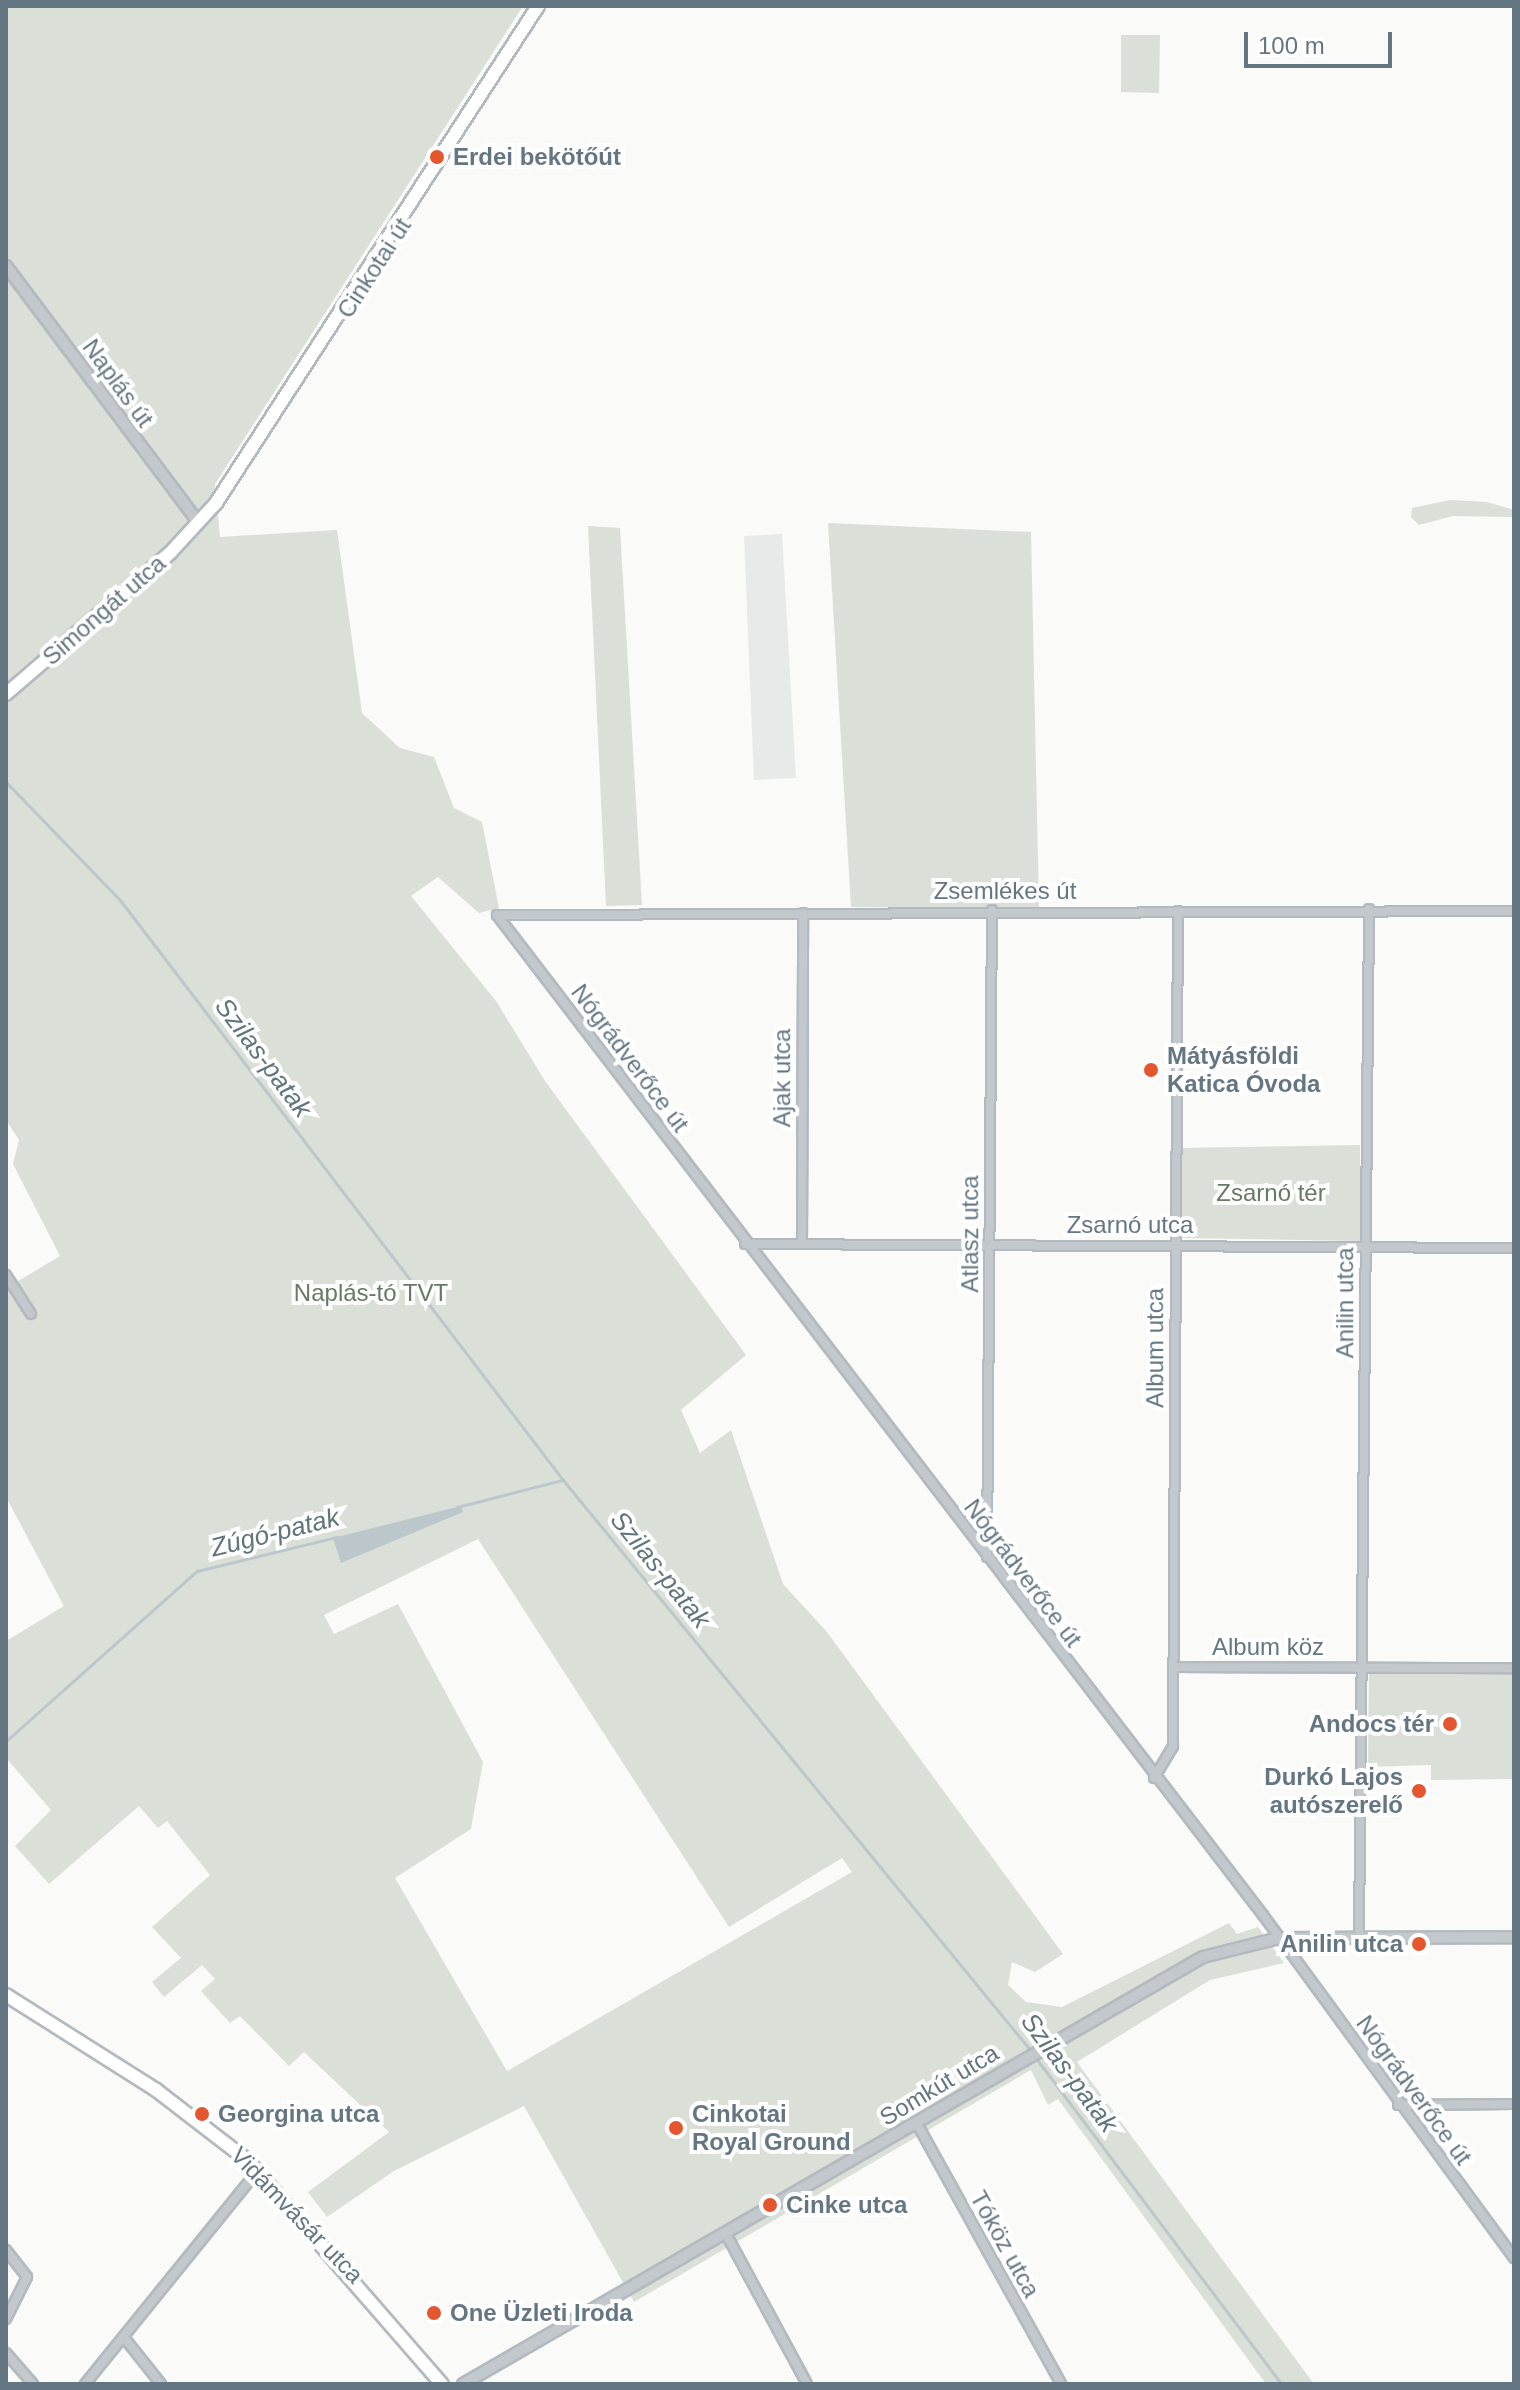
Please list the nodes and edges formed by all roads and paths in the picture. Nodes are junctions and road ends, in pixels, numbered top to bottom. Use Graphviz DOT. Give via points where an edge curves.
graph roads {
  1 [pos="538,6"];
  2 [pos="6,266"];
  3 [pos="199,523"];
  4 [pos="6,694"];
  5 [pos="1369,909"];
  6 [pos="992,910"];
  7 [pos="1178,911"];
  8 [pos="1514,911"];
  9 [pos="803,913"];
  10 [pos="497,915"];
  11 [pos="745,1244"];
  12 [pos="802,1244"];
  13 [pos="990,1245"];
  14 [pos="1175,1246"];
  15 [pos="1366,1247"];
  16 [pos="1514,1248"];
  17 [pos="6,1275"];
  18 [pos="31,1314"];
  19 [pos="987,1558"];
  20 [pos="1173,1667"];
  21 [pos="1364,1667"];
  22 [pos="1514,1668"];
  23 [pos="1154,1778"];
  24 [pos="1359,1936"];
  25 [pos="1514,1937"];
  26 [pos="1279,1938"];
  27 [pos="6,1995"];
  28 [pos="1514,2104"];
  29 [pos="1398,2105"];
  30 [pos="916,2122"];
  31 [pos="258,2170"];
  32 [pos="726,2234"];
  33 [pos="6,2250"];
  34 [pos="1514,2258"];
  35 [pos="6,2319"];
  36 [pos="126,2340"];
  37 [pos="6,2353"];
  38 [pos="33,2384"];
  39 [pos="85,2384"];
  40 [pos="161,2384"];
  41 [pos="442,2384"];
  42 [pos="463,2384"];
  43 [pos="807,2384"];
  44 [pos="1061,2384"];
  1 -- 3 [label="main road, Cinkotai út" via="269,428"];
  2 -- 3 [label="street, Naplás út"];
  3 -- 4 [label="main road, Simongát utca"];
  5 -- 7 [label="street, Zsemlékes út"];
  5 -- 8 [label="street, Zsemlékes út"];
  5 -- 15 [label="street, Anilin utca"];
  6 -- 7 [label="street, Zsemlékes út"];
  6 -- 9 [label="street, Zsemlékes út"];
  6 -- 13 [label="street, Atlasz utca"];
  7 -- 14 [label="street, Album utca"];
  9 -- 10 [label="street, Zsemlékes út"];
  9 -- 12 [label="street, Ajak utca"];
  10 -- 11 [label="street, Nógrádverőce út"];
  11 -- 12 [label="street, Zsarnó utca"];
  11 -- 19 [label="street, Nógrádverőce út"];
  12 -- 13 [label="street, Zsarnó utca"];
  13 -- 14 [label="street, Zsarnó utca"];
  13 -- 19 [label="street, Atlasz utca"];
  14 -- 15 [label="street, Zsarnó utca"];
  14 -- 20 [label="street, Album utca"];
  15 -- 16 [label="street, Zsarnó utca"];
  15 -- 21 [label="street, Anilin utca"];
  17 -- 18 [label="street"];
  19 -- 23 [label="street, Nógrádverőce út"];
  20 -- 21 [label="street, Album köz"];
  20 -- 23 [label="street, Album utca" via="1172,1756"];
  21 -- 22 [label="street"];
  21 -- 24 [label="street, Anilin utca"];
  23 -- 26 [label="street, Nógrádverőce út"];
  24 -- 25 [label="street, Somkút utca"];
  24 -- 26 [label="street, Somkút utca"];
  26 -- 29 [label="street, Nógrádverőce út"];
  26 -- 30 [label="street, Somkút utca" via="1203,1957"];
  27 -- 31 [label="main road, Vidámvásár utca" via="156,2090"];
  28 -- 29 [label="street"];
  29 -- 34 [label="street, Nógrádverőce út"];
  30 -- 32 [label="street, Somkút utca"];
  30 -- 44 [label="street, Tóköz utca"];
  31 -- 36 [label="street"];
  31 -- 41 [label="main road, Vidámvásár utca"];
  32 -- 42 [label="street, Somkút utca"];
  32 -- 43 [label="street"];
  33 -- 35 [label="street" via="27,2277"];
  36 -- 39 [label="street"];
  36 -- 40 [label="street"];
  37 -- 38 [label="street"];
}
